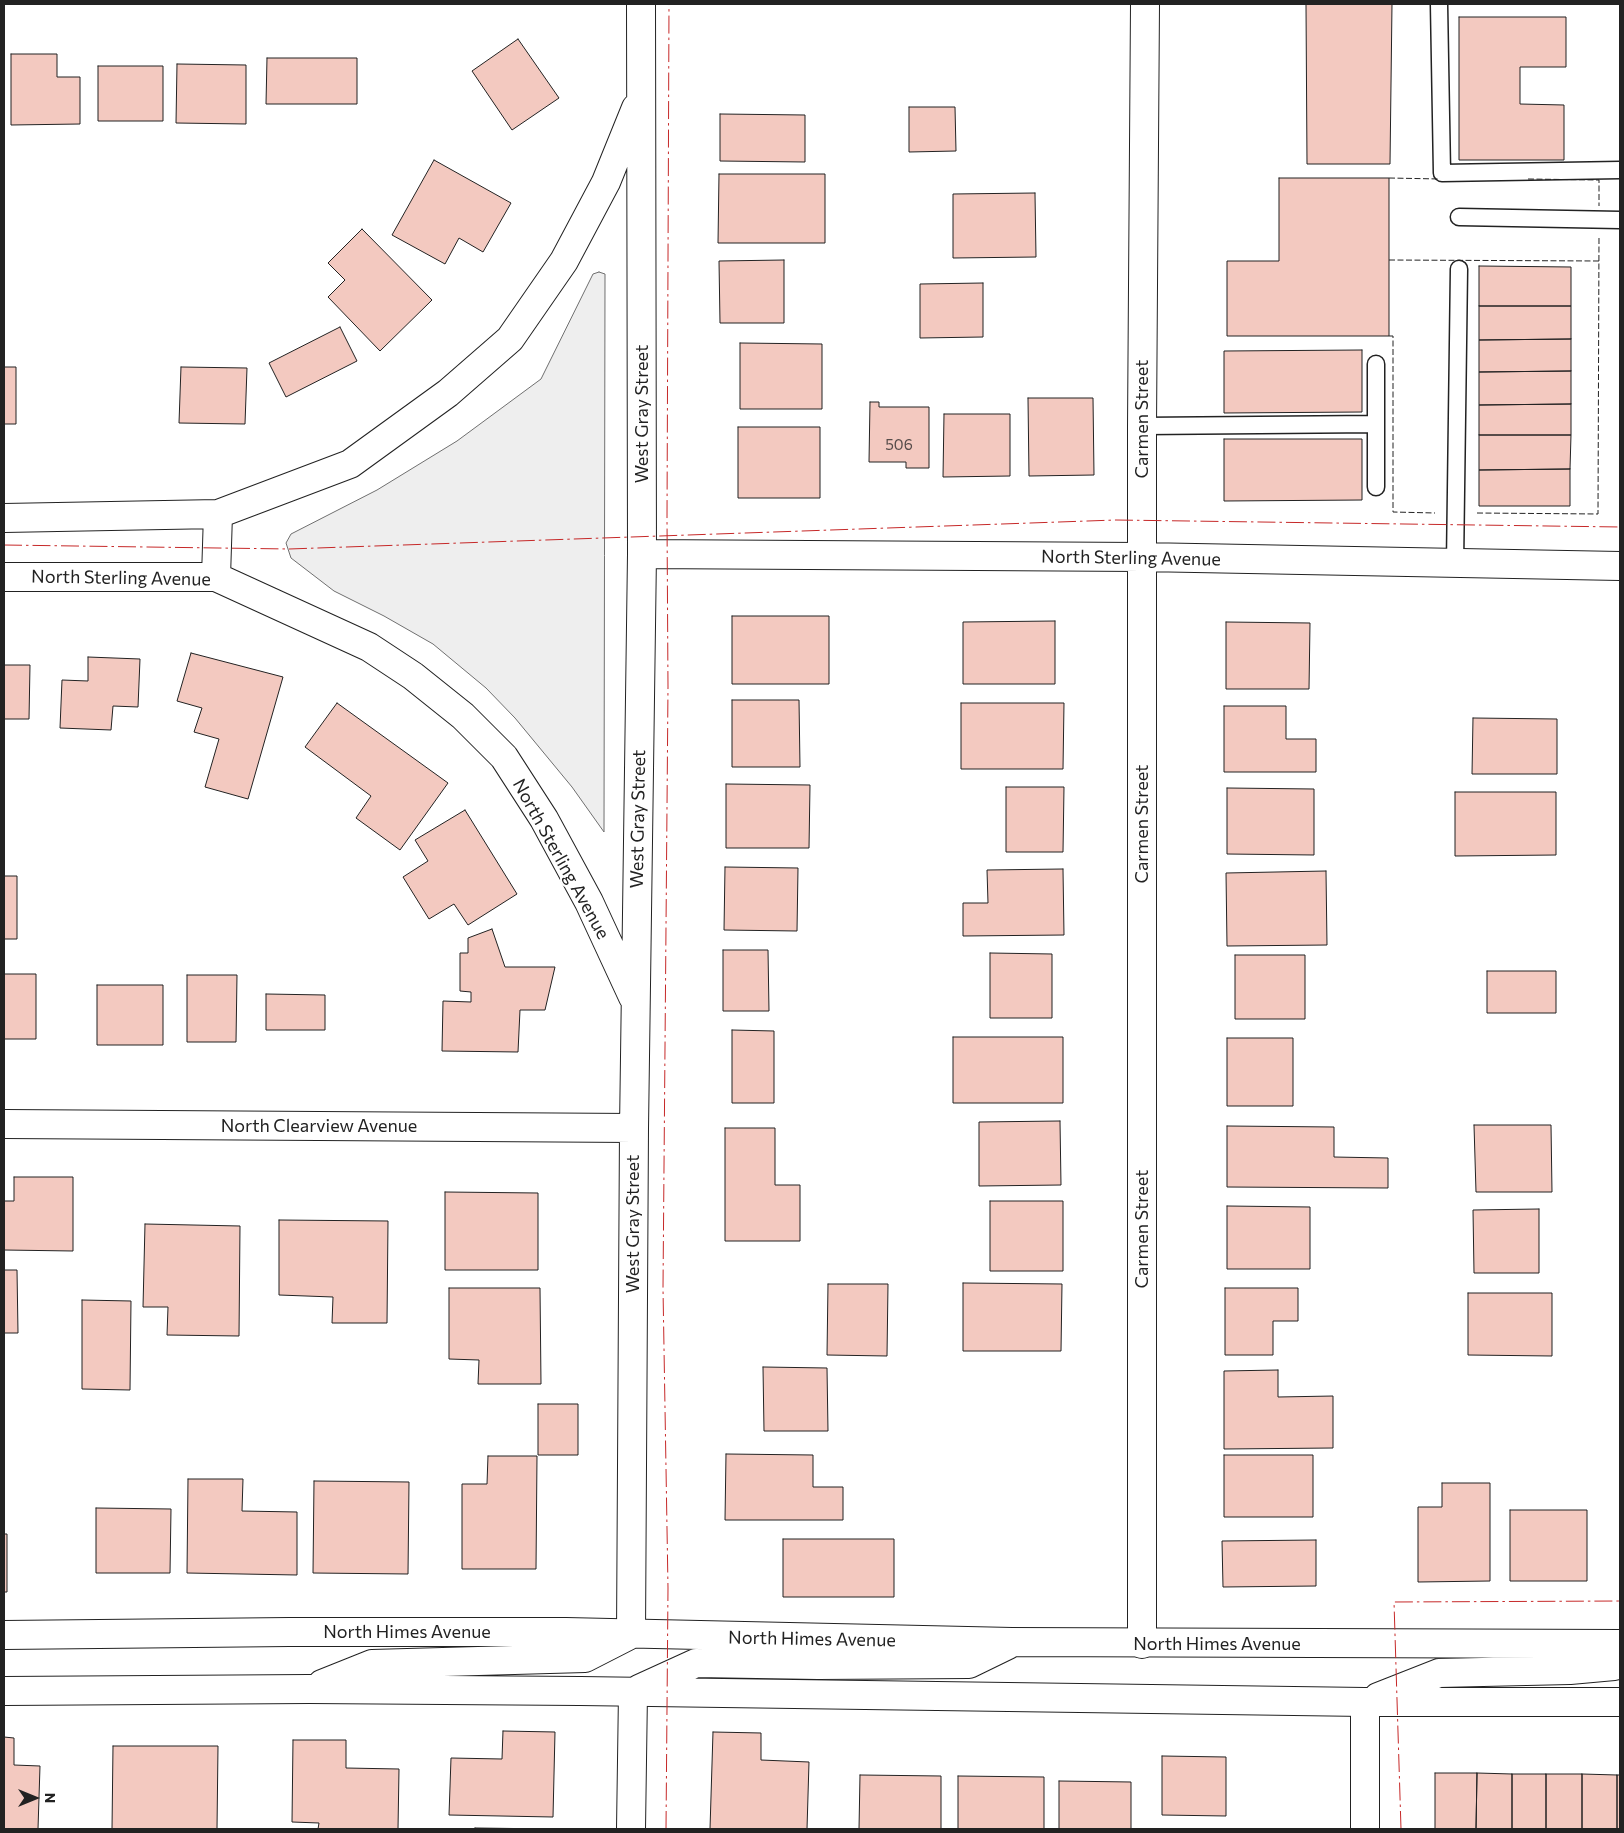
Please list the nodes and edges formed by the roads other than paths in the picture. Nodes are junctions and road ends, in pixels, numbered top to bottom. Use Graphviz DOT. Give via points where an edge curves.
graph roads {
  1 [pos="641,4"];
  2 [pos="1144,4"];
  3 [pos="1439,4"];
  4 [pos="641,95"];
  5 [pos="1620,170"];
  6 [pos="1459,217"];
  7 [pos="1620,220"];
  8 [pos="1459,269"];
  9 [pos="1376,364"];
  10 [pos="1376,424"];
  11 [pos="1142,426"];
  12 [pos="1376,487"];
  13 [pos="218,514"];
  14 [pos="4,518"];
  15 [pos="642,554"];
  16 [pos="1142,557"];
  17 [pos="1455,564"];
  18 [pos="1620,566"];
  19 [pos="4,577"];
  20 [pos="216,577"];
  21 [pos="635,1003"];
  22 [pos="4,1124"];
  23 [pos="634,1128"];
  24 [pos="631,1634"];
  25 [pos="4,1635"];
  26 [pos="1012,1642"];
  27 [pos="1142,1644"];
  28 [pos="1620,1644"];
  29 [pos="1620,1662"];
  30 [pos="309,1689"];
  31 [pos="4,1691"];
  32 [pos="633,1692"];
  33 [pos="1365,1702"];
  34 [pos="1620,1702"];
  35 [pos="631,1829"];
  36 [pos="1365,1829"];
  1 -- 4 [label="street, West Gray Street"];
  2 -- 11 [label="street, Carmen Street"];
  3 -- 5 [label="lane" via="1442,173"];
  4 -- 13 [label="street" via="606,182 564,261 510,339 448,393 350,464"];
  4 -- 15 [label="street, West Gray Street"];
  6 -- 7 [label="lane"];
  8 -- 17 [label="lane"];
  9 -- 10 [label="lane"];
  10 -- 11 [label="lane"];
  10 -- 12 [label="lane"];
  11 -- 16 [label="street, Carmen Street"];
  13 -- 14 [label="street"];
  13 -- 20 [label="street"];
  15 -- 16 [label="street, North Sterling Avenue"];
  15 -- 21 [label="street, West Gray Street"];
  16 -- 17 [label="street, North Sterling Avenue"];
  16 -- 27 [label="street, Carmen Street"];
  17 -- 18 [label="street, North Sterling Avenue"];
  19 -- 20 [label="street, North Sterling Avenue"];
  20 -- 21 [label="street, North Sterling Avenue" via="369,647 413,676 463,716 504,757 544,819 589,902"];
  21 -- 23 [label="street, West Gray Street"];
  22 -- 23 [label="street, North Clearview Avenue"];
  23 -- 24 [label="street, West Gray Street"];
  24 -- 25 [label="street, North Himes Avenue" via="289,1632"];
  24 -- 26 [label="street, North Himes Avenue"];
  24 -- 30 [label="street" via="584,1658 372,1664"];
  26 -- 27 [label="street, North Himes Avenue"];
  26 -- 32 [label="street" via="969,1664 696,1663"];
  27 -- 28 [label="street, North Himes Avenue"];
  29 -- 33 [label="street" via="1614,1666 1570,1670 1439,1673"];
  30 -- 31 [label="street"];
  30 -- 32 [label="street"];
  32 -- 33 [label="street"];
  32 -- 35 [label="street"];
  33 -- 34 [label="street"];
  33 -- 36 [label="street"];
}
